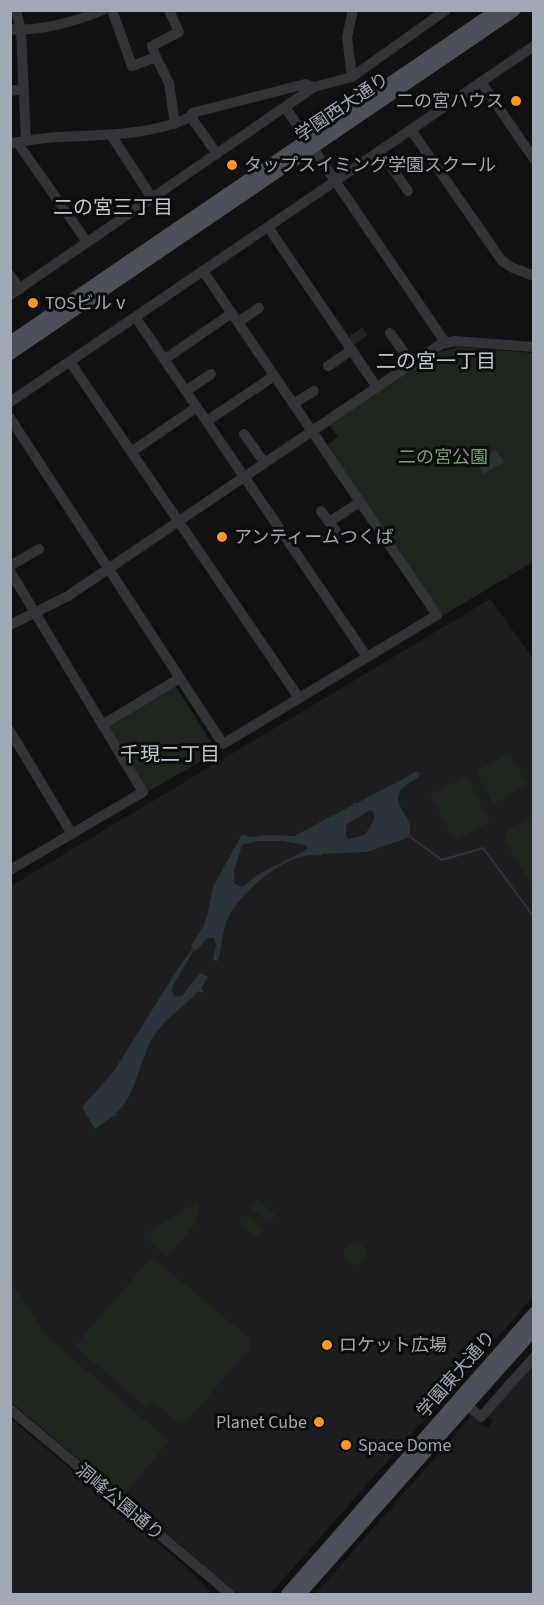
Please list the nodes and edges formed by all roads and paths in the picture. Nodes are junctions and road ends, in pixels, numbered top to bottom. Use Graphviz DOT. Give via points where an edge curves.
graph roads {
  1 [pos="16,10"];
  2 [pos="103,10"];
  3 [pos="112,10"];
  4 [pos="169,10"];
  5 [pos="353,10"];
  6 [pos="446,10"];
  7 [pos="497,10"];
  8 [pos="515,10"];
  9 [pos="16,30"];
  10 [pos="534,46"];
  11 [pos="156,57"];
  12 [pos="352,77"];
  13 [pos="481,82"];
  14 [pos="314,87"];
  15 [pos="23,88"];
  16 [pos="10,91"];
  17 [pos="285,107"];
  18 [pos="191,117"];
  19 [pos="175,124"];
  20 [pos="411,130"];
  21 [pos="111,135"];
  22 [pos="18,142"];
  23 [pos="310,145"];
  24 [pos="380,151"];
  25 [pos="216,154"];
  26 [pos="534,159"];
  27 [pos="335,182"];
  28 [pos="408,191"];
  29 [pos="152,198"];
  30 [pos="268,227"];
  31 [pos="87,242"];
  32 [pos="203,271"];
  33 [pos="10,275"];
  34 [pos="534,276"];
  35 [pos="15,292"];
  36 [pos="259,308"];
  37 [pos="136,318"];
  38 [pos="235,318"];
  39 [pos="390,333"];
  40 [pos="10,342"];
  41 [pos="445,342"];
  42 [pos="534,347"];
  43 [pos="352,350"];
  44 [pos="10,354"];
  45 [pos="165,359"];
  46 [pos="70,362"];
  47 [pos="411,362"];
  48 [pos="328,366"];
  49 [pos="211,374"];
  50 [pos="274,376"];
  51 [pos="376,386"];
  52 [pos="314,390"];
  53 [pos="186,391"];
  54 [pos="10,402"];
  55 [pos="293,404"];
  56 [pos="197,407"];
  57 [pos="10,418"];
  58 [pos="207,421"];
  59 [pos="311,430"];
  60 [pos="244,434"];
  61 [pos="131,452"];
  62 [pos="264,462"];
  63 [pos="244,476"];
  64 [pos="360,502"];
  65 [pos="321,511"];
  66 [pos="178,521"];
  67 [pos="329,522"];
  68 [pos="338,534"];
  69 [pos="39,549"];
  70 [pos="10,566"];
  71 [pos="109,569"];
  72 [pos="10,571"];
  73 [pos="35,613"];
  74 [pos="10,625"];
  75 [pos="368,657"];
  76 [pos="180,678"];
  77 [pos="299,698"];
  78 [pos="102,725"];
  79 [pos="10,731"];
  80 [pos="72,834"];
  81 [pos="10,870"];
  82 [pos="534,1313"];
  83 [pos="534,1330"];
  84 [pos="534,1357"];
  85 [pos="462,1401"];
  86 [pos="10,1409"];
  87 [pos="230,1594"];
  88 [pos="286,1594"];
  89 [pos="300,1594"];
  1 -- 9 [label="street"];
  2 -- 9 [label="street" via="79,20"];
  3 -- 11 [label="street" via="132,66"];
  4 -- 11 [label="street" via="179,32 152,46"];
  5 -- 12 [label="street" via="347,37"];
  6 -- 12 [label="street"];
  7 -- 23 [label="main road, 学園西大通り"];
  8 -- 23 [label="main road, 学園西大通り"];
  9 -- 15 [label="street"];
  10 -- 13 [label="street"];
  11 -- 19 [label="street" via="169,83"];
  12 -- 14 [label="street"];
  13 -- 20 [label="street"];
  13 -- 26 [label="street"];
  14 -- 17 [label="street"];
  14 -- 18 [label="street" via="294,86 192,113"];
  15 -- 16 [label="street"];
  15 -- 22 [label="street"];
  17 -- 23 [label="street"];
  17 -- 25 [label="street"];
  18 -- 19 [label="street"];
  18 -- 25 [label="street"];
  19 -- 21 [label="street"];
  20 -- 24 [label="street"];
  20 -- 34 [label="street" via="502,261"];
  21 -- 22 [label="street"];
  21 -- 29 [label="street"];
  22 -- 31 [label="street"];
  23 -- 27 [label="street"];
  23 -- 40 [label="main road, 学園西大通り"];
  23 -- 44 [label="main road, 学園西大通り"];
  24 -- 27 [label="street"];
  24 -- 28 [label="street"];
  25 -- 29 [label="street"];
  27 -- 30 [label="street"];
  27 -- 41 [label="street"];
  29 -- 31 [label="street"];
  30 -- 32 [label="street"];
  30 -- 43 [label="street"];
  31 -- 35 [label="street"];
  32 -- 37 [label="street"];
  32 -- 38 [label="street"];
  33 -- 35 [label="street"];
  36 -- 38 [label="street"];
  37 -- 45 [label="street"];
  37 -- 46 [label="street"];
  38 -- 45 [label="street"];
  38 -- 50 [label="street"];
  39 -- 47 [label="street"];
  41 -- 42 [label="street"];
  41 -- 47 [label="street"];
  43 -- 48 [label="street"];
  43 -- 51 [label="street"];
  45 -- 53 [label="street"];
  46 -- 54 [label="street"];
  46 -- 61 [label="street"];
  47 -- 51 [label="street"];
  49 -- 53 [label="street"];
  50 -- 55 [label="street"];
  50 -- 58 [label="street"];
  51 -- 59 [label="street"];
  52 -- 55 [label="street"];
  53 -- 56 [label="street"];
  55 -- 59 [label="street"];
  56 -- 58 [label="street"];
  56 -- 61 [label="street"];
  57 -- 71 [label="street"];
  58 -- 63 [label="street"];
  59 -- 62 [label="street"];
  59 -- 64 [label="street"];
  60 -- 62 [label="street"];
  61 -- 66 [label="street"];
  62 -- 63 [label="street"];
  63 -- 66 [label="street"];
  63 -- 75 [label="street"];
  64 -- 67 [label="street"];
  64 -- 75 [label="street" via="437,615"];
  65 -- 67 [label="street"];
  66 -- 71 [label="street"];
  66 -- 77 [label="street"];
  67 -- 68 [label="street"];
  69 -- 70 [label="street"];
  71 -- 73 [label="street"];
  71 -- 76 [label="street"];
  72 -- 73 [label="street"];
  73 -- 74 [label="street"];
  73 -- 78 [label="street"];
  75 -- 77 [label="street"];
  76 -- 77 [label="street" via="223,744"];
  76 -- 78 [label="street"];
  78 -- 80 [label="street" via="143,792"];
  79 -- 80 [label="street"];
  80 -- 81 [label="street"];
  82 -- 85 [label="main road, 学園東大通り"];
  83 -- 85 [label="main road, 学園東大通り"];
  84 -- 85 [label="street" via="481,1417"];
  85 -- 88 [label="main road, 学園東大通り"];
  85 -- 89 [label="main road, 学園東大通り"];
  86 -- 87 [label="street, 洞峰公園通り"];
}
